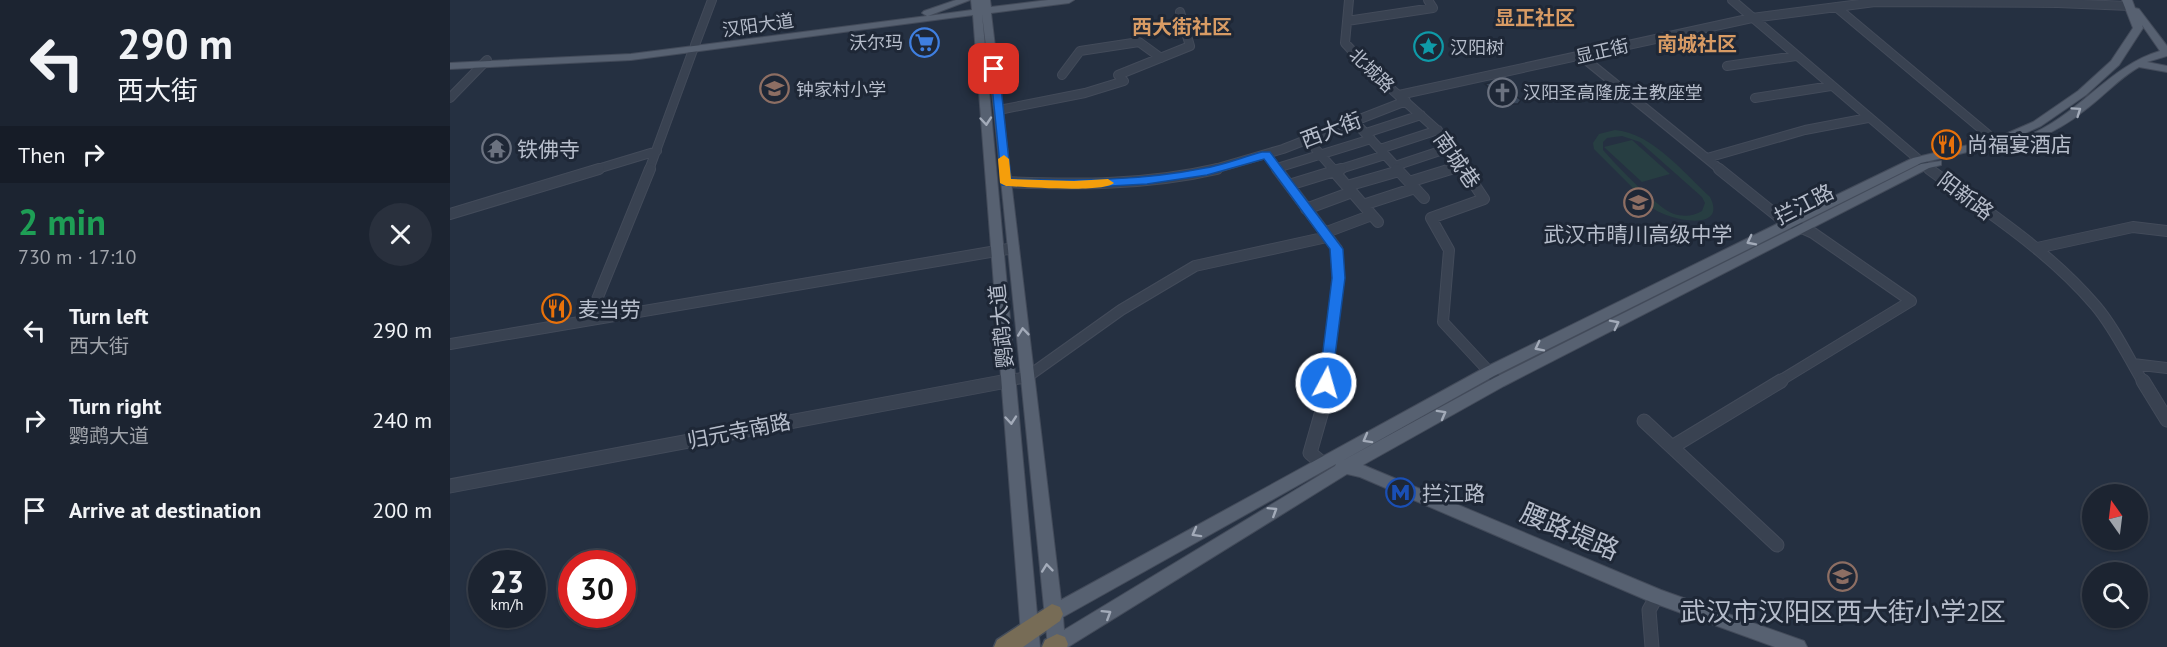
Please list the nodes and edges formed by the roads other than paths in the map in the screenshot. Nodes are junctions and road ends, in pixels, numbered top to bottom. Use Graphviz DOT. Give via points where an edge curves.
graph roads {
  1 [pos="712,0"];
  2 [pos="1031,0"];
  3 [pos="1069,0"];
  4 [pos="1349,0"];
  5 [pos="1428,0"];
  6 [pos="1732,0"];
  7 [pos="2130,2"];
  8 [pos="1019,4"];
  9 [pos="980,5"];
  10 [pos="1836,7"];
  11 [pos="1180,12"];
  12 [pos="926,17"];
  13 [pos="1752,18"];
  14 [pos="1347,21"];
  15 [pos="983,28"];
  16 [pos="2167,42"];
  17 [pos="694,48"];
  18 [pos="2167,52"];
  19 [pos="1581,56"];
  20 [pos="1796,56"];
  21 [pos="1161,58"];
  22 [pos="485,62"];
  23 [pos="2134,63"];
  24 [pos="450,64"];
  25 [pos="1727,66"];
  26 [pos="2167,69"];
  27 [pos="1062,75"];
  28 [pos="1831,86"];
  29 [pos="450,98"];
  30 [pos="1402,98"];
  31 [pos="1755,98"];
  32 [pos="999,110"];
  33 [pos="1421,115"];
  34 [pos="1868,118"];
  35 [pos="1354,121"];
  36 [pos="1438,130"];
  37 [pos="1368,136"];
  38 [pos="1307,139"];
  39 [pos="1997,142"];
  40 [pos="1452,147"];
  41 [pos="657,151"];
  42 [pos="1382,152"];
  43 [pos="1266,154"];
  44 [pos="1320,154"];
  45 [pos="1707,158"];
  46 [pos="1921,163"];
  47 [pos="1462,165"];
  48 [pos="1276,168"];
  49 [pos="1397,168"];
  50 [pos="1334,171"];
  51 [pos="1006,183"];
  52 [pos="1288,185"];
  53 [pos="1412,185"];
  54 [pos="1350,189"];
  55 [pos="1424,198"];
  56 [pos="1363,204"];
  57 [pos="1306,208"];
  58 [pos="450,214"];
  59 [pos="1796,225"];
  60 [pos="2167,231"];
  61 [pos="1326,235"];
  62 [pos="1014,248"];
  63 [pos="2037,248"];
  64 [pos="996,251"];
  65 [pos="590,319"];
  66 [pos="450,344"];
  67 [pos="2133,364"];
  68 [pos="2167,368"];
  69 [pos="1027,376"];
  70 [pos="1494,377"];
  71 [pos="1007,381"];
  72 [pos="2167,420"];
  73 [pos="1644,421"];
  74 [pos="1672,447"];
  75 [pos="1322,463"];
  76 [pos="1344,468"];
  77 [pos="450,486"];
  78 [pos="1777,545"];
  79 [pos="1657,596"];
  80 [pos="1052,614"];
  81 [pos="1031,639"];
  82 [pos="1056,646"];
  83 [pos="1005,647"];
  84 [pos="1652,647"];
  85 [pos="1798,647"];
  1 -- 17 [label="street"];
  2 -- 8 [label="main road, 汉阳大道"];
  3 -- 8 [label="main road, 汉阳大道"];
  4 -- 14 [label="street, 北城路"];
  5 -- 14 [label="street" via="1433,8"];
  6 -- 13 [label="street, 阳新路"];
  7 -- 10 [label="street, 显正街" via="1875,2"];
  7 -- 16 [label="main road" via="2149,18"];
  7 -- 18 [label="main road"];
  7 -- 39 [label="main road, 拦江路" via="2138,28 2115,63 2082,93 2037,124"];
  8 -- 9 [label="main road, 汉阳大道"];
  8 -- 15 [label="main road" via="997,13"];
  9 -- 12 [label="main road, 汉阳大道"];
  9 -- 12 [label="main road"];
  9 -- 15 [label="main road, 鹦鹉大道"];
  10 -- 13 [label="street, 显正街"];
  10 -- 39 [label="street"];
  11 -- 21 [label="street" via="1190,46"];
  12 -- 15 [label="main road"];
  12 -- 17 [label="main road, 汉阳大道"];
  13 -- 19 [label="street, 显正街"];
  13 -- 20 [label="street, 阳新路"];
  14 -- 30 [label="street, 北城路" via="1345,43"];
  15 -- 32 [label="main road, 鹦鹉大道"];
  15 -- 64 [label="main road, 鹦鹉大道, one-way"];
  17 -- 22 [label="main road, 汉阳大道" via="631,57"];
  17 -- 41 [label="street"];
  18 -- 23 [label="main road, 拦江路"];
  19 -- 30 [label="street, 显正街"];
  19 -- 45 [label="street"];
  20 -- 25 [label="street"];
  20 -- 28 [label="street, 阳新路"];
  21 -- 27 [label="street" via="1140,42 1080,51"];
  21 -- 32 [label="street" via="1119,75 1124,81 1035,105"];
  22 -- 24 [label="main road, 汉阳大道"];
  22 -- 29 [label="street"];
  23 -- 26 [label="main road"];
  46 -- 23 [label="main road, 拦江路, one-way" via="2007,147 2042,133 2081,109"];
  28 -- 31 [label="street"];
  28 -- 34 [label="street, 阳新路"];
  30 -- 33 [label="street, 南城巷"];
  30 -- 35 [label="street, 西大街"];
  32 -- 51 [label="main road, 鹦鹉大道"];
  33 -- 36 [label="street, 南城巷"];
  33 -- 37 [label="street"];
  34 -- 45 [label="street" via="1805,130"];
  34 -- 46 [label="street, 阳新路"];
  35 -- 37 [label="street"];
  35 -- 38 [label="street, 西大街"];
  36 -- 40 [label="street, 南城巷"];
  36 -- 42 [label="street"];
  37 -- 42 [label="street"];
  37 -- 44 [label="street"];
  38 -- 43 [label="street, 西大街"];
  38 -- 44 [label="street"];
  39 -- 46 [label="main road, 拦江路"];
  40 -- 47 [label="street, 南城巷"];
  40 -- 49 [label="street"];
  41 -- 58 [label="street"];
  41 -- 65 [label="street"];
  42 -- 49 [label="street"];
  42 -- 50 [label="street"];
  43 -- 48 [label="street"];
  43 -- 51 [label="street, 西大街" via="1207,171 1147,180 1074,185"];
  44 -- 48 [label="street"];
  44 -- 50 [label="street"];
  45 -- 59 [label="street" via="1780,218"];
  46 -- 59 [label="main road, 拦江路"];
  46 -- 63 [label="street, 阳新路"];
  47 -- 53 [label="street"];
  47 -- 70 [label="street, 南城巷" via="1484,199 1431,218 1449,249 1443,322"];
  48 -- 52 [label="street"];
  49 -- 53 [label="street"];
  49 -- 54 [label="street"];
  50 -- 52 [label="street"];
  50 -- 54 [label="street"];
  51 -- 62 [label="main road, 鹦鹉大道"];
  52 -- 57 [label="street"];
  53 -- 55 [label="street"];
  53 -- 56 [label="street"];
  54 -- 56 [label="street"];
  54 -- 57 [label="street"];
  56 -- 61 [label="street" via="1375,219"];
  57 -- 61 [label="street"];
  59 -- 70 [label="main road, 拦江路"];
  59 -- 74 [label="street" via="1911,301"];
  60 -- 63 [label="street" via="2133,226"];
  61 -- 69 [label="street" via="1195,267 1121,310"];
  61 -- 75 [label="street" via="1336,249 1338,278 1324,404 1310,453"];
  62 -- 64 [label="street"];
  69 -- 62 [label="main road, 鹦鹉大道, one-way"];
  63 -- 67 [label="street, 阳新路" via="2096,306"];
  64 -- 65 [label="street"];
  64 -- 71 [label="main road, 鹦鹉大道"];
  65 -- 66 [label="street"];
  67 -- 68 [label="street"];
  67 -- 72 [label="street, 阳新路"];
  69 -- 71 [label="street, 归元寺南路"];
  80 -- 69 [label="main road, 鹦鹉大道, one-way"];
  70 -- 75 [label="main road, 拦江路, one-way"];
  76 -- 70 [label="main road, 拦江路, one-way"];
  71 -- 77 [label="street, 归元寺南路"];
  71 -- 81 [label="main road, 鹦鹉大道, one-way"];
  73 -- 74 [label="street"];
  74 -- 78 [label="street"];
  75 -- 76 [label="main road, 腰路堤路"];
  75 -- 80 [label="main road, 拦江路, one-way"];
  76 -- 79 [label="main road, 腰路堤路" via="1362,471"];
  82 -- 76 [label="main road, 拦江路, one-way"];
  79 -- 84 [label="street" via="1649,610"];
  79 -- 85 [label="main road, 腰路堤路"];
  80 -- 81 [label="highway"];
  80 -- 82 [label="main road, 鹦鹉大道"];
  81 -- 83 [label="highway"];
}
